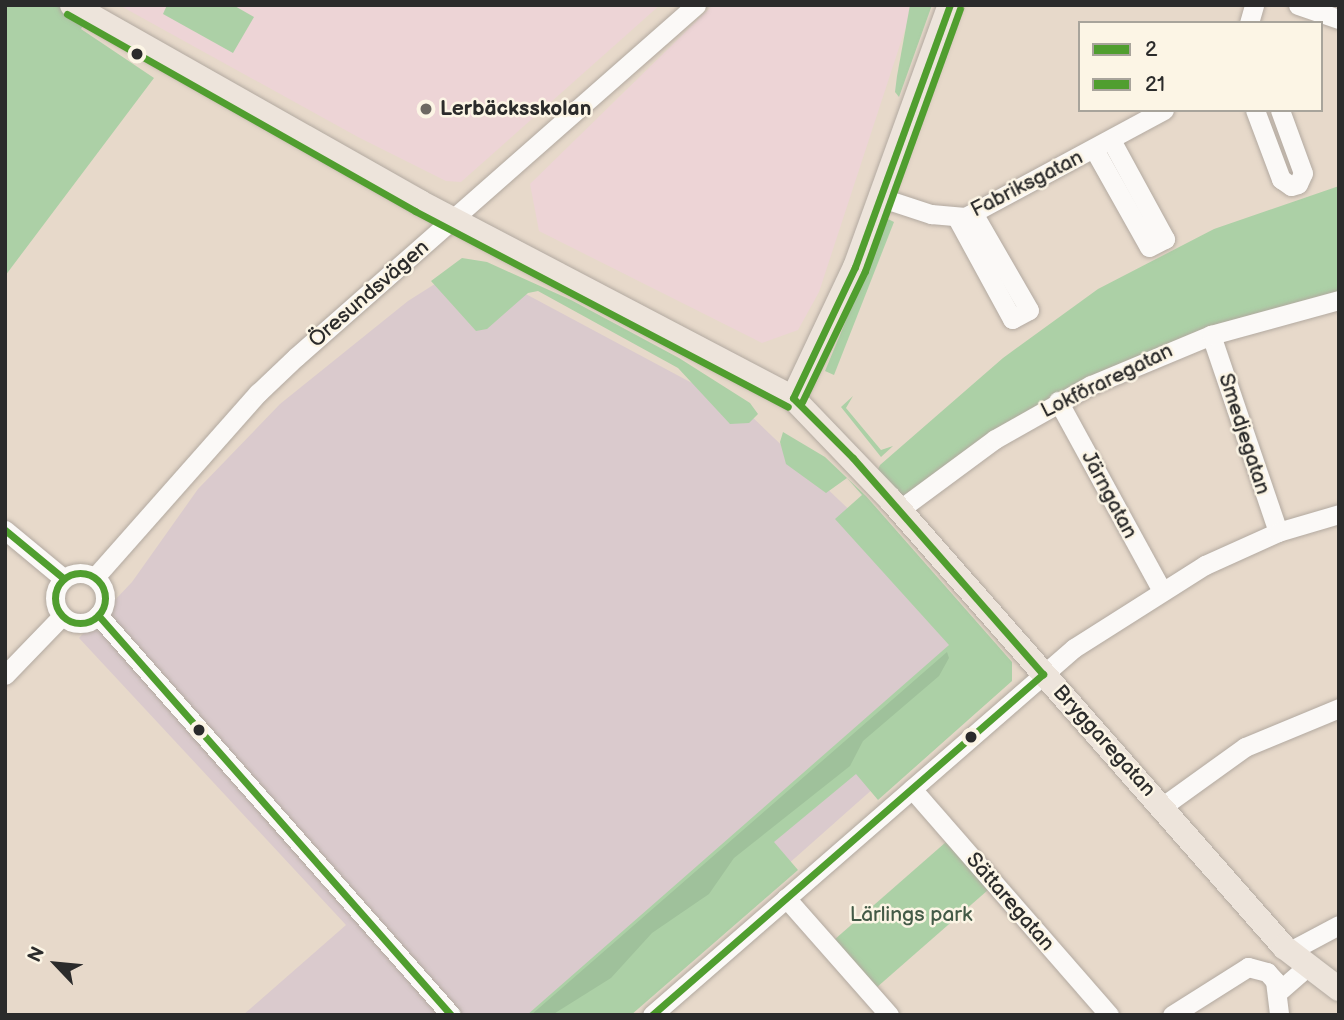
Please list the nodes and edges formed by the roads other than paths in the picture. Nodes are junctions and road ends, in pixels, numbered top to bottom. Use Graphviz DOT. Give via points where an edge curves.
graph roads {
  1 [pos="72,5"];
  2 [pos="696,5"];
  3 [pos="950,5"];
  4 [pos="1298,5"];
  5 [pos="1339,19"];
  6 [pos="1160,112"];
  7 [pos="1256,112"];
  8 [pos="1281,112"];
  9 [pos="1103,144"];
  10 [pos="882,198"];
  11 [pos="965,216"];
  12 [pos="455,220"];
  13 [pos="1339,300"];
  14 [pos="1211,335"];
  15 [pos="793,398"];
  16 [pos="1058,401"];
  17 [pos="899,510"];
  18 [pos="1339,514"];
  19 [pos="5,530"];
  20 [pos="1278,532"];
  21 [pos="95,577"];
  22 [pos="63,579"];
  23 [pos="1161,589"];
  24 [pos="98,615"];
  25 [pos="62,616"];
  26 [pos="5,674"];
  27 [pos="1043,674"];
  28 [pos="1339,708"];
  29 [pos="912,789"];
  30 [pos="1163,806"];
  31 [pos="786,898"];
  32 [pos="1339,925"];
  33 [pos="1299,959"];
  34 [pos="1339,989"];
  35 [pos="1278,992"];
  36 [pos="659,1013"];
  37 [pos="451,1015"];
  38 [pos="889,1015"];
  39 [pos="1110,1015"];
  40 [pos="1172,1015"];
  41 [pos="1279,1015"];
  1 -- 12 [label="main road, Bryggaregatan"];
  2 -- 12 [label="street, Öresundsvägen"];
  3 -- 10 [label="main road"];
  4 -- 5 [label="street"];
  6 -- 9 [label="street, Fabriksgatan"];
  7 -- 8 [label="street" via="1281,179 1291,186 1298,184 1303,173"];
  9 -- 9 [label="street" via="1149,247 1165,239"];
  9 -- 11 [label="street, Fabriksgatan"];
  10 -- 11 [label="street, Fabriksgatan"];
  10 -- 15 [label="main road" via="830,326"];
  11 -- 11 [label="street" via="1012,319 1029,310"];
  12 -- 15 [label="main road, Bryggaregatan"];
  12 -- 21 [label="street, Öresundsvägen" via="258,393"];
  13 -- 14 [label="street, Lokföraregatan"];
  14 -- 16 [label="street, Lokföraregatan" via="1132,365"];
  14 -- 20 [label="street, Smedjegatan"];
  15 -- 17 [label="main road, Bryggaregatan"];
  16 -- 17 [label="street, Lokföraregatan" via="970,456"];
  16 -- 23 [label="street, Järngatan"];
  17 -- 27 [label="main road, Bryggaregatan"];
  18 -- 20 [label="street"];
  19 -- 22 [label="street"];
  20 -- 23 [label="street"];
  21 -- 22 [label="street" via="79,572"];
  21 -- 24 [label="street" via="104,591"];
  22 -- 25 [label="street" via="54,597"];
  23 -- 27 [label="street"];
  24 -- 25 [label="street" via="77,623"];
  24 -- 37 [label="street"];
  25 -- 26 [label="street"];
  27 -- 29 [label="street"];
  27 -- 30 [label="main road, Bryggaregatan"];
  28 -- 30 [label="street" via="1245,747"];
  29 -- 31 [label="street"];
  29 -- 39 [label="street, Sättaregatan"];
  30 -- 33 [label="main road, Bryggaregatan"];
  31 -- 36 [label="street"];
  31 -- 38 [label="street"];
  32 -- 33 [label="street"];
  33 -- 34 [label="main road, Bryggaregatan"];
  33 -- 35 [label="street"];
  35 -- 40 [label="street" via="1267,972 1248,967"];
  35 -- 41 [label="street"];
}
